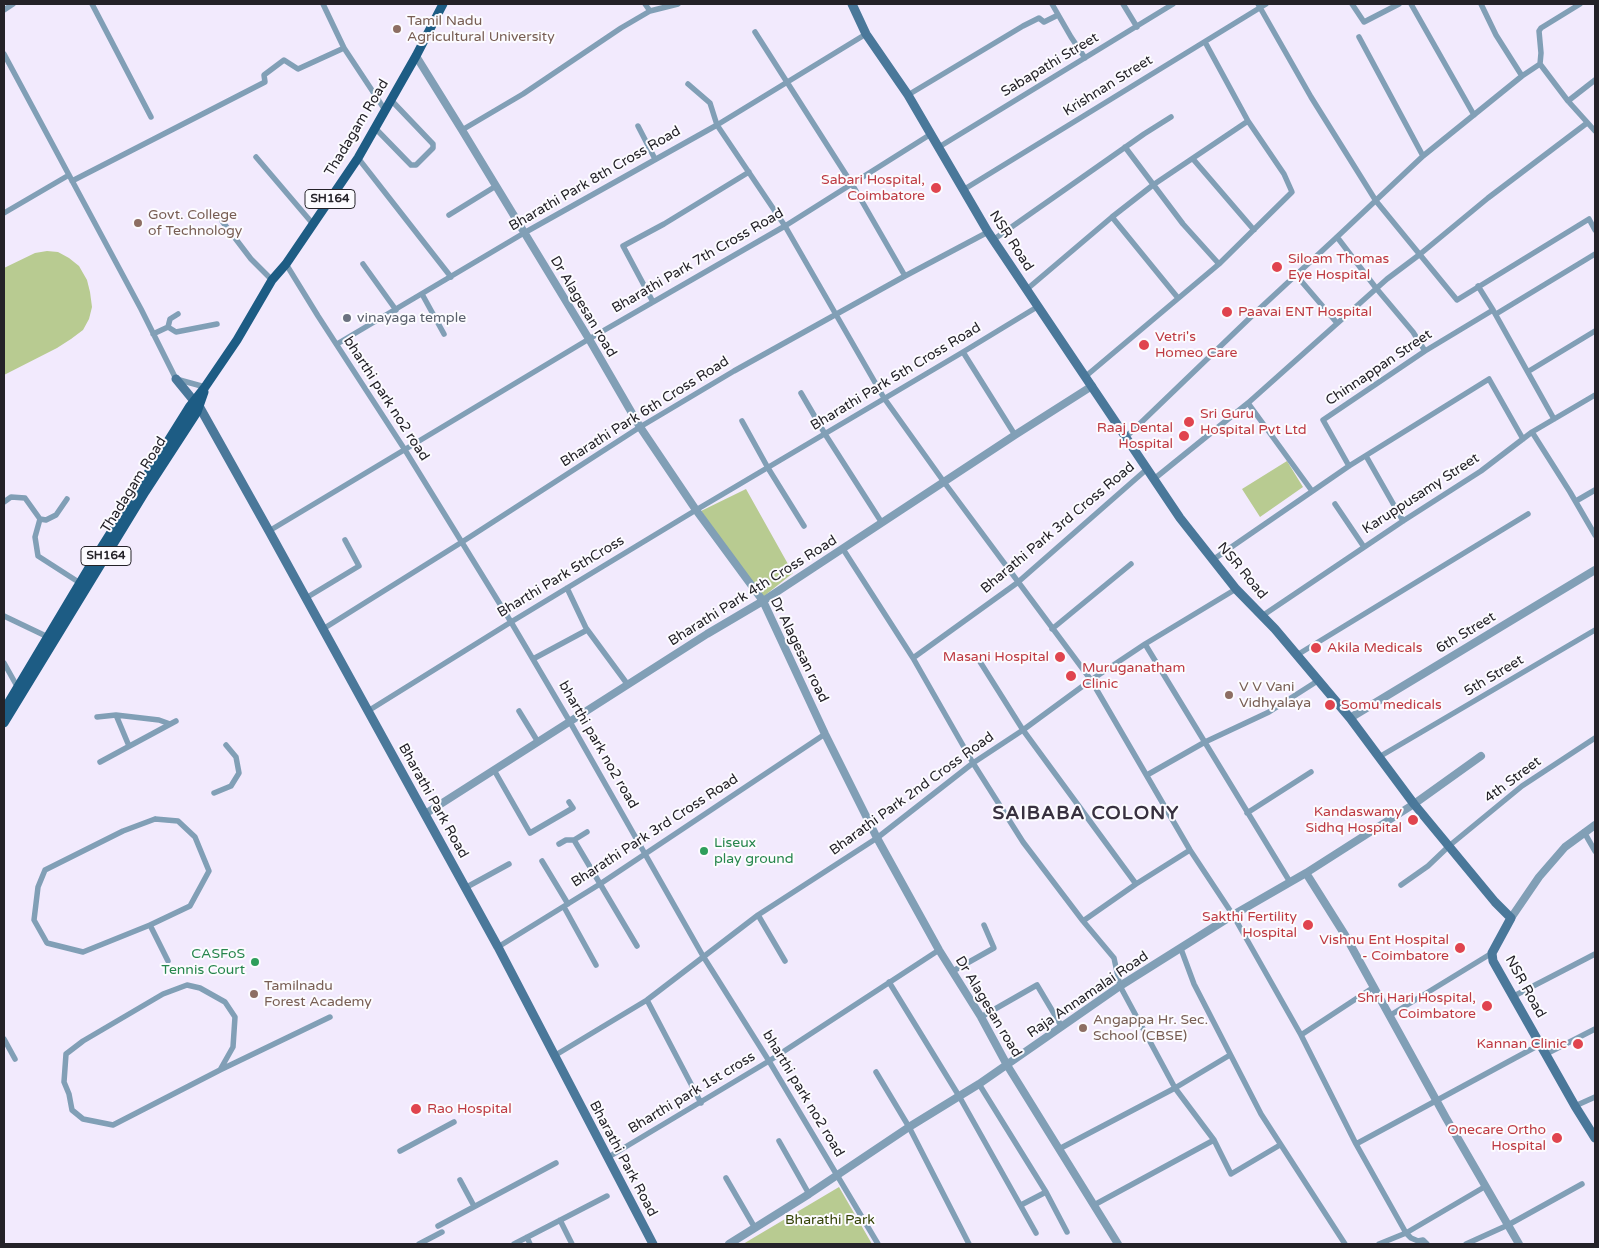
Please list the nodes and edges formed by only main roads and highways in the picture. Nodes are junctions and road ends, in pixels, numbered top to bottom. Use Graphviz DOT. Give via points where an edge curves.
graph roads {
  1 [pos="443,4"];
  2 [pos="852,4"];
  3 [pos="176,379"];
  4 [pos="197,404"];
  5 [pos="4,710"];
  6 [pos="4,723"];
  7 [pos="1595,1138"];
  8 [pos="653,1244"];
  1 -- 4 [label="main road, Thadagam Road / SH164" via="358,158 272,280"];
  2 -- 7 [label="main road, NSR Road" via="866,34 908,95 991,236 1180,518 1236,589 1319,680 1414,804 1511,918 1492,954 1497,969"];
  3 -- 4 [label="main road, Bharathi Park Road"];
  4 -- 5 [label="main road, Thadagam Road / SH164" via="80,583"];
  4 -- 6 [label="main road, Thadagam Road / SH164" via="198,412 145,492"];
  4 -- 8 [label="main road, Bharathi Park Road" via="498,947"];
}
